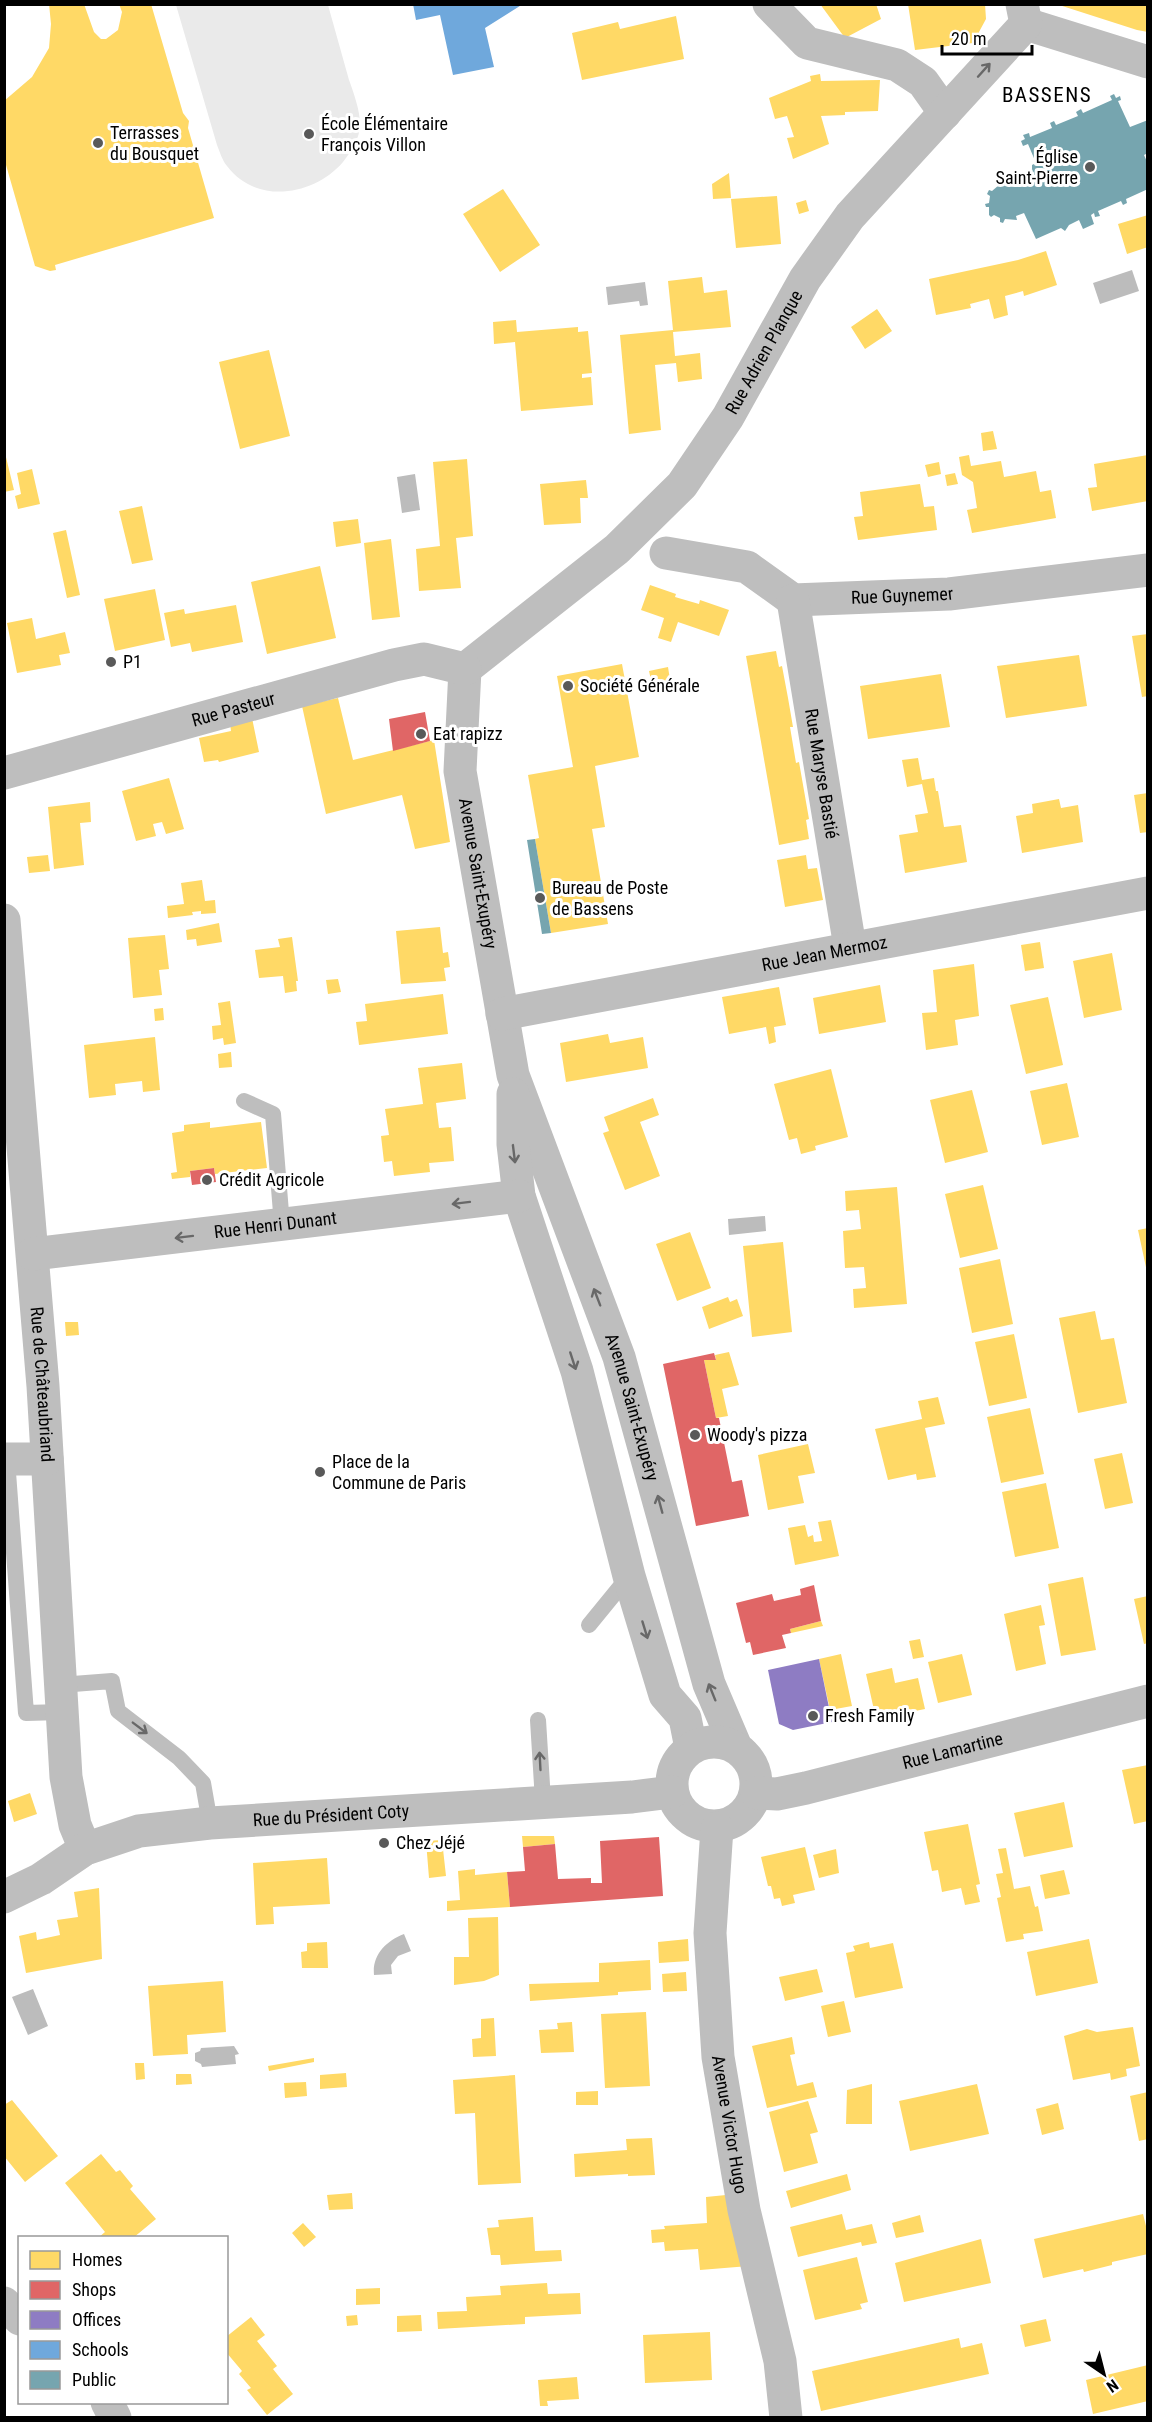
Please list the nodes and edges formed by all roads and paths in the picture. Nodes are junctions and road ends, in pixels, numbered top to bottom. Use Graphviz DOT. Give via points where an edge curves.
graph roads {
  1 [pos="769,4"];
  2 [pos="1024,14"];
  3 [pos="1148,62"];
  4 [pos="945,113"];
  5 [pos="666,553"];
  6 [pos="1148,570"];
  7 [pos="794,600"];
  8 [pos="465,669"];
  9 [pos="4,773"];
  10 [pos="1148,893"];
  11 [pos="4,920"];
  12 [pos="850,947"];
  13 [pos="502,1014"];
  14 [pos="513,1075"];
  15 [pos="244,1101"];
  16 [pos="519,1196"];
  17 [pos="282,1225"];
  18 [pos="33,1254"];
  19 [pos="6,1459"];
  20 [pos="47,1459"];
  21 [pos="629,1576"];
  22 [pos="589,1625"];
  23 [pos="61,1699"];
  24 [pos="1148,1701"];
  25 [pos="538,1720"];
  26 [pos="735,1745"];
  27 [pos="691,1748"];
  28 [pos="672,1792"];
  29 [pos="757,1793"];
  30 [pos="543,1801"];
  31 [pos="210,1823"];
  32 [pos="717,1828"];
  33 [pos="85,1849"];
  34 [pos="4,1897"];
  35 [pos="4,2303"];
  36 [pos="18,2317"];
  37 [pos="108,2404"];
  38 [pos="115,2418"];
  39 [pos="786,2418"];
  1 -- 4 [label="street" via="807,43 897,65 923,82"];
  2 -- 3 [label="street"];
  4 -- 2 [label="street, Rue Adrien Planque, one-way"];
  4 -- 8 [label="street, Rue Adrien Planque" via="850,216 805,279 728,417 682,485 617,549"];
  5 -- 7 [label="street" via="747,567"];
  6 -- 7 [label="street, Rue Guynemer" via="949,594"];
  7 -- 12 [label="street, Rue Maryse Bastié"];
  8 -- 9 [label="street, Rue Pasteur" via="424,659 394,665"];
  8 -- 13 [label="street, Avenue Saint-Exupéry" via="460,771"];
  10 -- 12 [label="street, Rue Jean Mermoz"];
  11 -- 18 [label="street, Rue de Châteaubriand"];
  12 -- 13 [label="street, Rue Jean Mermoz"];
  13 -- 14 [label="street, Avenue Saint-Exupéry"];
  14 -- 16 [label="street, Avenue Saint-Exupéry, one-way" via="513,1144"];
  26 -- 14 [label="street, Avenue Saint-Exupéry, one-way" via="709,1684 619,1357"];
  15 -- 17 [label="lane" via="273,1114"];
  16 -- 17 [label="street, Rue Henri Dunant, one-way"];
  16 -- 21 [label="street, Avenue Saint-Exupéry, one-way" via="577,1371"];
  17 -- 18 [label="street, Rue Henri Dunant, one-way"];
  18 -- 20 [label="street, Rue de Châteaubriand"];
  19 -- 20 [label="street"];
  19 -- 23 [label="lane" via="26,1713"];
  20 -- 23 [label="street, Rue de Châteaubriand"];
  21 -- 22 [label="lane"];
  21 -- 27 [label="street, Avenue Saint-Exupéry, one-way" via="665,1695 685,1718"];
  23 -- 31 [label="lane, one-way" via="112,1681 118,1711 179,1758 203,1783"];
  23 -- 33 [label="street, Rue de Châteaubriand" via="66,1777 75,1825"];
  24 -- 29 [label="street, Rue Lamartine" via="806,1788 777,1794"];
  30 -- 25 [label="lane, one-way"];
  26 -- 27 [label="street" via="712,1741"];
  26 -- 29 [label="street" via="746,1754 758,1781"];
  27 -- 28 [label="street" via="677,1763"];
  28 -- 30 [label="street, Rue du Président Coty"];
  28 -- 32 [label="street" via="689,1820"];
  29 -- 32 [label="street" via="741,1819"];
  30 -- 31 [label="street, Rue du Président Coty"];
  31 -- 33 [label="street, Rue du Président Coty" via="139,1830"];
  32 -- 39 [label="street, Avenue Victor Hugo" via="710,1932 718,2057 744,2210 780,2361"];
  33 -- 34 [label="street, Rue du Président Coty" via="41,1879"];
  35 -- 36 [label="street"];
  37 -- 38 [label="street"];
}
